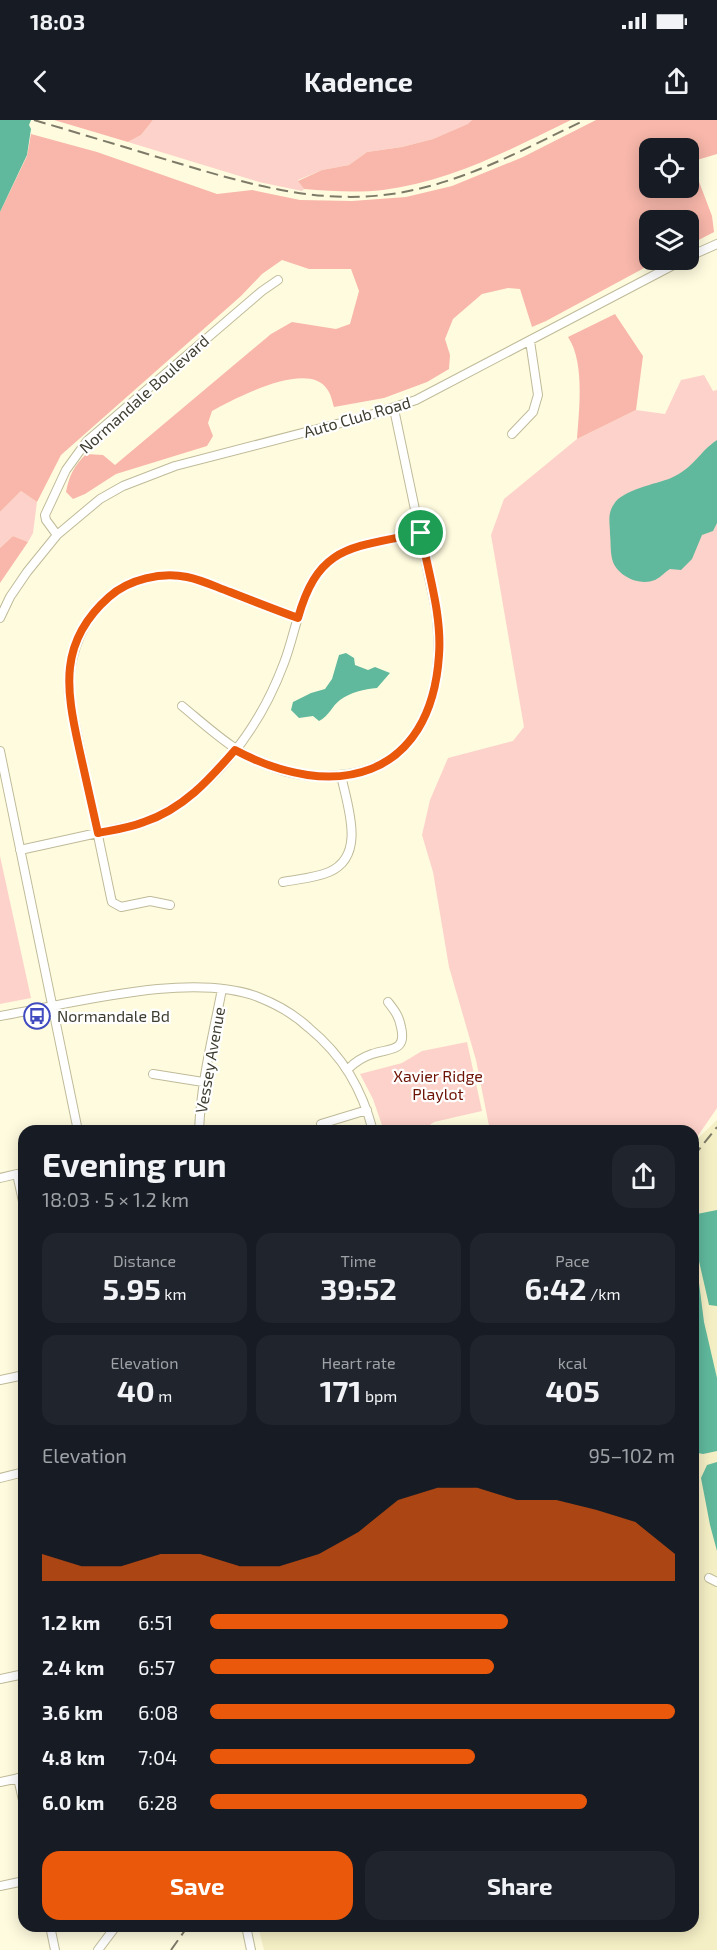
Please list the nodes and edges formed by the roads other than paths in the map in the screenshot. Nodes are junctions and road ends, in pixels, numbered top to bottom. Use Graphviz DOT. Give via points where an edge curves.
graph roads {
  1 [pos="717,244"];
  2 [pos="699,252"];
  3 [pos="664,270"];
  4 [pos="278,280"];
  5 [pos="530,341"];
  6 [pos="394,409"];
  7 [pos="512,434"];
  8 [pos="421,533"];
  9 [pos="57,535"];
  10 [pos="0,618"];
  11 [pos="298,618"];
  12 [pos="182,706"];
  13 [pos="235,750"];
  14 [pos="0,751"];
  15 [pos="341,775"];
  16 [pos="98,833"];
  17 [pos="20,850"];
  18 [pos="283,882"];
  19 [pos="170,905"];
  20 [pos="222,989"];
  21 [pos="388,1002"];
  22 [pos="53,1007"];
  23 [pos="0,1016"];
  24 [pos="348,1069"];
  25 [pos="153,1074"];
  26 [pos="203,1082"];
  27 [pos="367,1110"];
  28 [pos="321,1124"];
  29 [pos="77,1125"];
  30 [pos="200,1125"];
  31 [pos="371,1125"];
  32 [pos="0,1178"];
  33 [pos="18,1179"];
  34 [pos="18,1376"];
  35 [pos="0,1380"];
  36 [pos="18,1474"];
  37 [pos="0,1478"];
  38 [pos="709,1578"];
  39 [pos="717,1582"];
  40 [pos="18,1675"];
  41 [pos="0,1679"];
  42 [pos="18,1778"];
  43 [pos="0,1782"];
  44 [pos="18,1882"];
  45 [pos="0,1886"];
  46 [pos="51,1932"];
  47 [pos="112,1932"];
  48 [pos="247,1932"];
  49 [pos="55,1950"];
  50 [pos="98,1950"];
  51 [pos="251,1950"];
  1 -- 2 [label="street"];
  3 -- 5 [label="street, Auto Club Road"];
  4 -- 9 [label="street, Normandale Boulevard" via="87,441 66,470 45,515"];
  5 -- 6 [label="street, Auto Club Road"];
  5 -- 7 [label="street" via="538,395 533,412"];
  6 -- 8 [label="street"];
  6 -- 9 [label="street, Auto Club Road" via="149,474 100,499"];
  8 -- 11 [label="street" via="359,546 335,556 316,574"];
  8 -- 15 [label="street" via="439,632 432,696 415,735 398,754 376,767"];
  9 -- 10 [label="street" via="27,572"];
  11 -- 13 [label="street" via="272,691"];
  11 -- 16 [label="street" via="203,581 172,575 134,582 101,603 79,636 68,679"];
  12 -- 13 [label="street"];
  13 -- 15 [label="street" via="292,774"];
  13 -- 16 [label="street" via="209,780 178,806 143,823"];
  14 -- 17 [label="street"];
  15 -- 18 [label="street" via="352,834 350,853 329,872"];
  16 -- 17 [label="street"];
  16 -- 19 [label="street" via="112,902 121,907 150,901"];
  17 -- 22 [label="street"];
  20 -- 22 [label="street" via="145,990"];
  20 -- 24 [label="street" via="258,997 302,1021"];
  20 -- 26 [label="street, Vessey Avenue"];
  21 -- 24 [label="street" via="399,1015 402,1043 364,1057"];
  22 -- 23 [label="street"];
  22 -- 29 [label="street"];
  24 -- 27 [label="street"];
  25 -- 26 [label="street"];
  26 -- 30 [label="street, Vessey Avenue"];
  27 -- 28 [label="street"];
  27 -- 31 [label="street"];
  32 -- 33 [label="street" via="17,1174"];
  34 -- 35 [label="street"];
  36 -- 37 [label="street"];
  38 -- 39 [label="street"];
  40 -- 41 [label="street"];
  42 -- 43 [label="street"];
  44 -- 45 [label="street"];
  46 -- 49 [label="street"];
  47 -- 50 [label="street"];
  48 -- 51 [label="street"];
}
